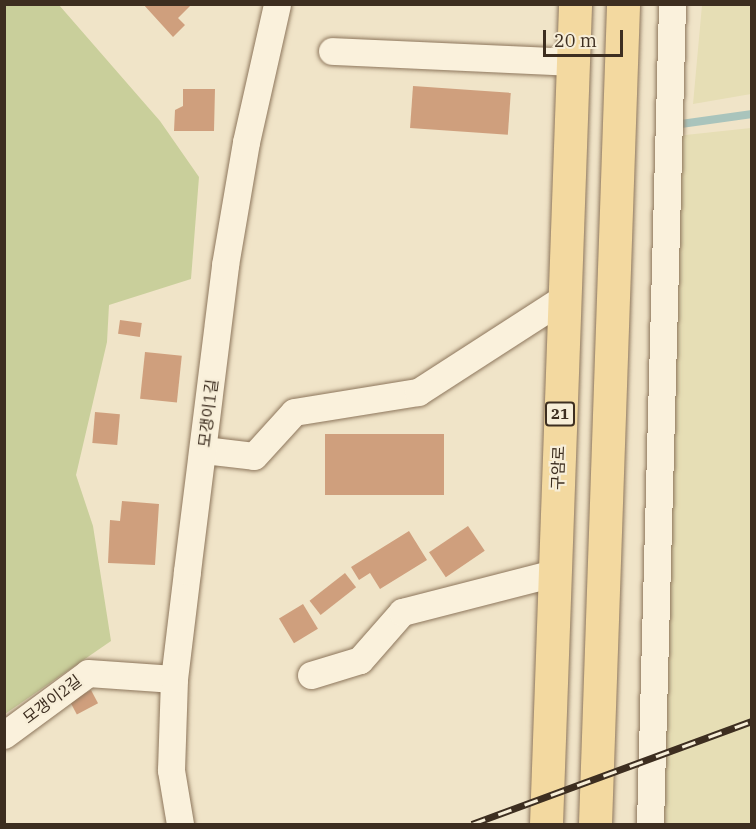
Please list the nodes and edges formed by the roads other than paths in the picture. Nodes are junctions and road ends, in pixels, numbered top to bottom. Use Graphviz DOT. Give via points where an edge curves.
graph roads {
  1 [pos="277,4"];
  2 [pos="575,4"];
  3 [pos="623,4"];
  4 [pos="672,4"];
  5 [pos="332,51"];
  6 [pos="573,62"];
  7 [pos="564,298"];
  8 [pos="204,450"];
  9 [pos="554,573"];
  10 [pos="311,675"];
  11 [pos="174,679"];
  12 [pos="4,735"];
  13 [pos="180,825"];
  14 [pos="546,825"];
  15 [pos="595,825"];
  16 [pos="650,825"];
  1 -- 8 [label="street, 모갱이1길" via="246,142 227,254"];
  2 -- 6 [label="main road, 구암로 / 21"];
  3 -- 15 [label="main road"];
  4 -- 16 [label="street"];
  5 -- 6 [label="street"];
  6 -- 7 [label="main road, 구암로 / 21"];
  7 -- 8 [label="street" via="490,342 418,392 294,412 254,456"];
  7 -- 9 [label="main road, 구암로 / 21"];
  8 -- 11 [label="street, 모갱이1길"];
  9 -- 10 [label="street" via="402,612 360,660"];
  9 -- 14 [label="main road, 구암로 / 21"];
  11 -- 12 [label="street, 모갱이2길" via="88,673"];
  11 -- 13 [label="street, 모갱이1길" via="171,770"];
}
